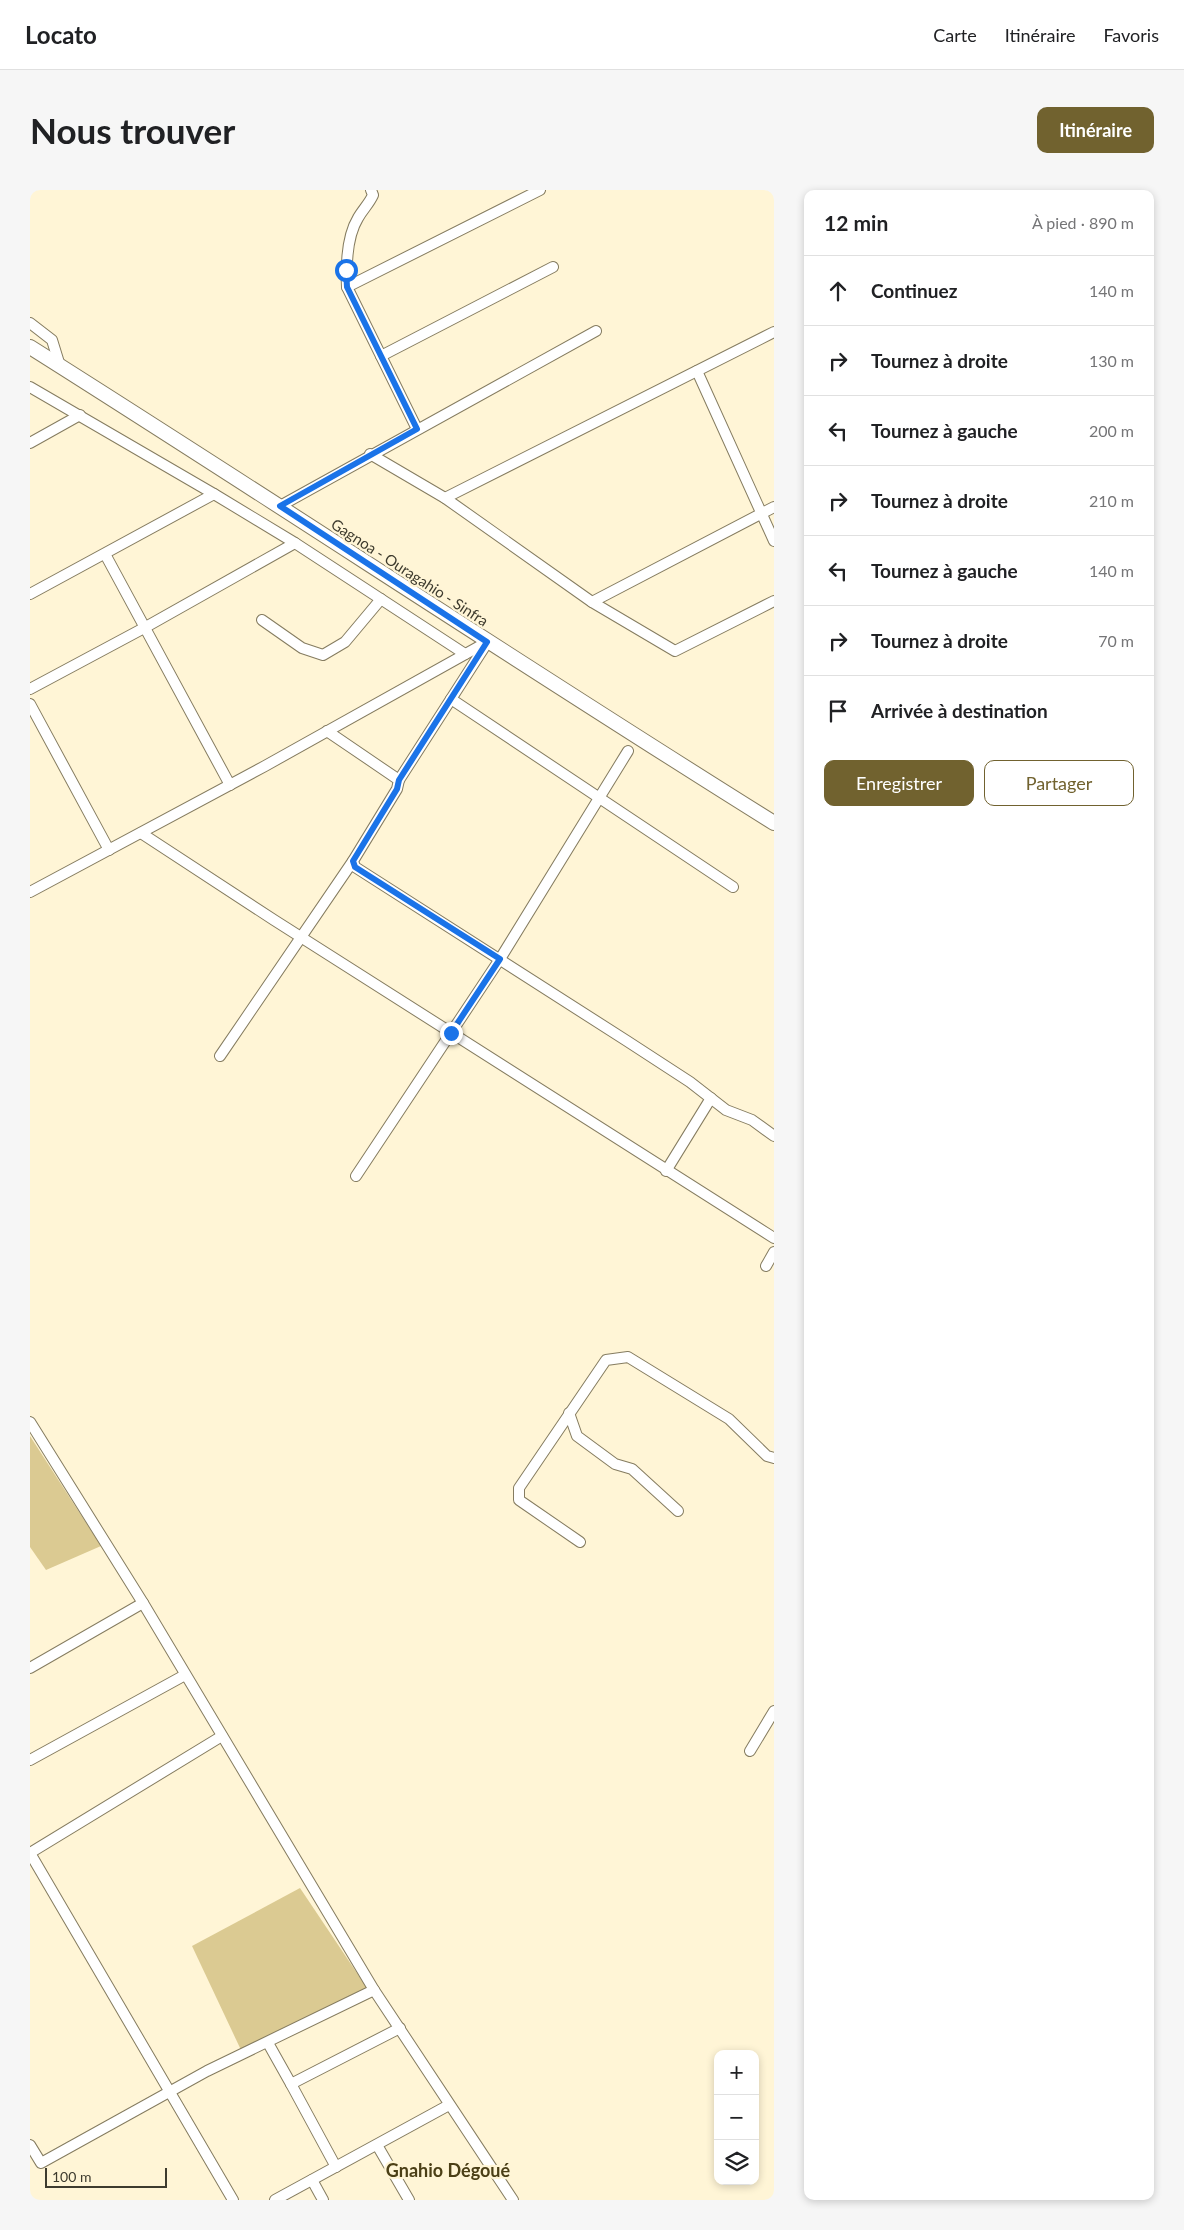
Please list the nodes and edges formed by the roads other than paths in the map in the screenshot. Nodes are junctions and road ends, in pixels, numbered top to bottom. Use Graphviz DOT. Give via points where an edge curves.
graph roads {
  1 [pos="370,190"];
  2 [pos="540,190"];
  3 [pos="553,267"];
  4 [pos="347,287"];
  5 [pos="30,324"];
  6 [pos="596,331"];
  7 [pos="774,332"];
  8 [pos="30,347"];
  9 [pos="381,356"];
  10 [pos="60,366"];
  11 [pos="697,371"];
  12 [pos="30,387"];
  13 [pos="80,415"];
  14 [pos="417,429"];
  15 [pos="30,443"];
  16 [pos="370,454"];
  17 [pos="214,494"];
  18 [pos="445,498"];
  19 [pos="280,506"];
  20 [pos="774,507"];
  21 [pos="761,513"];
  22 [pos="774,541"];
  23 [pos="295,543"];
  24 [pos="105,554"];
  25 [pos="30,594"];
  26 [pos="380,599"];
  27 [pos="774,601"];
  28 [pos="592,602"];
  29 [pos="262,620"];
  30 [pos="144,628"];
  31 [pos="487,642"];
  32 [pos="465,654"];
  33 [pos="30,689"];
  34 [pos="451,699"];
  35 [pos="30,704"];
  36 [pos="327,731"];
  37 [pos="628,751"];
  38 [pos="399,780"];
  39 [pos="230,785"];
  40 [pos="599,797"];
  41 [pos="774,823"];
  42 [pos="141,832"];
  43 [pos="109,850"];
  44 [pos="353,861"];
  45 [pos="733,887"];
  46 [pos="30,892"];
  47 [pos="301,937"];
  48 [pos="500,959"];
  49 [pos="451,1033"];
  50 [pos="220,1056"];
  51 [pos="711,1098"];
  52 [pos="774,1136"];
  53 [pos="666,1171"];
  54 [pos="356,1176"];
  55 [pos="774,1238"];
  56 [pos="774,1252"];
  57 [pos="766,1266"];
  58 [pos="569,1413"];
  59 [pos="30,1422"];
  60 [pos="774,1458"];
  61 [pos="678,1511"];
  62 [pos="580,1542"];
  63 [pos="143,1603"];
  64 [pos="30,1668"];
  65 [pos="185,1674"];
  66 [pos="774,1711"];
  67 [pos="222,1736"];
  68 [pos="750,1751"];
  69 [pos="30,1760"];
  70 [pos="30,1853"];
  71 [pos="374,1990"];
  72 [pos="400,2028"];
  73 [pos="268,2043"];
  74 [pos="290,2084"];
  75 [pos="171,2091"];
  76 [pos="449,2105"];
  77 [pos="30,2144"];
  78 [pos="377,2146"];
  79 [pos="336,2167"];
  80 [pos="312,2180"];
  81 [pos="233,2200"];
  82 [pos="275,2200"];
  83 [pos="323,2200"];
  84 [pos="409,2200"];
  85 [pos="513,2200"];
  1 -- 4 [label="street" via="373,195 369,206 353,228 346,270"];
  2 -- 4 [label="street"];
  3 -- 9 [label="street"];
  4 -- 9 [label="street"];
  5 -- 10 [label="street" via="52,340"];
  6 -- 14 [label="street"];
  7 -- 11 [label="street"];
  8 -- 10 [label="main road, Gagnoa - Ouragahio - Sinfra"];
  9 -- 14 [label="street"];
  10 -- 19 [label="main road, Gagnoa - Ouragahio - Sinfra"];
  11 -- 18 [label="street"];
  11 -- 21 [label="street"];
  12 -- 13 [label="street"];
  13 -- 15 [label="street"];
  13 -- 17 [label="street"];
  14 -- 16 [label="street"];
  16 -- 18 [label="street"];
  16 -- 19 [label="street"];
  17 -- 23 [label="street"];
  17 -- 24 [label="street"];
  18 -- 28 [label="street"];
  19 -- 31 [label="main road, Gagnoa - Ouragahio - Sinfra"];
  20 -- 21 [label="street"];
  21 -- 22 [label="street"];
  21 -- 28 [label="street"];
  23 -- 26 [label="street"];
  23 -- 30 [label="street"];
  24 -- 25 [label="street"];
  24 -- 30 [label="street"];
  26 -- 29 [label="street" via="345,642 323,655 302,648"];
  26 -- 32 [label="street"];
  27 -- 28 [label="street" via="675,651"];
  30 -- 33 [label="street"];
  30 -- 39 [label="street"];
  31 -- 32 [label="street"];
  31 -- 34 [label="street"];
  31 -- 41 [label="main road, Gagnoa - Ouragahio - Sinfra"];
  32 -- 36 [label="street"];
  34 -- 38 [label="street"];
  34 -- 40 [label="street"];
  35 -- 43 [label="street"];
  36 -- 38 [label="street"];
  36 -- 39 [label="street"];
  37 -- 40 [label="street"];
  38 -- 44 [label="street" via="397,789"];
  39 -- 42 [label="street"];
  40 -- 45 [label="street"];
  40 -- 48 [label="street"];
  42 -- 43 [label="street"];
  42 -- 47 [label="street"];
  43 -- 46 [label="street"];
  44 -- 47 [label="street"];
  44 -- 48 [label="street" via="355,867"];
  47 -- 49 [label="street"];
  47 -- 50 [label="street"];
  48 -- 49 [label="street"];
  48 -- 51 [label="street"];
  49 -- 53 [label="street"];
  49 -- 54 [label="street"];
  51 -- 52 [label="street" via="726,1110 752,1120"];
  51 -- 53 [label="street"];
  53 -- 55 [label="street"];
  56 -- 57 [label="street"];
  58 -- 60 [label="street" via="606,1360 628,1357 729,1419 766,1456"];
  58 -- 61 [label="street" via="577,1436 615,1464 632,1469"];
  58 -- 62 [label="street" via="519,1488 519,1500"];
  59 -- 63 [label="street"];
  63 -- 64 [label="street"];
  63 -- 65 [label="street"];
  65 -- 67 [label="street"];
  65 -- 69 [label="street"];
  66 -- 68 [label="street"];
  67 -- 70 [label="street"];
  67 -- 71 [label="street"];
  70 -- 75 [label="street"];
  71 -- 72 [label="street"];
  71 -- 73 [label="street"];
  72 -- 74 [label="street"];
  72 -- 76 [label="street"];
  73 -- 74 [label="street"];
  73 -- 75 [label="street"];
  74 -- 79 [label="street"];
  75 -- 77 [label="street" via="41,2164"];
  75 -- 81 [label="street"];
  76 -- 78 [label="street"];
  76 -- 85 [label="street"];
  78 -- 79 [label="street"];
  78 -- 84 [label="street"];
  79 -- 80 [label="street"];
  80 -- 82 [label="street"];
  80 -- 83 [label="street"];
}
